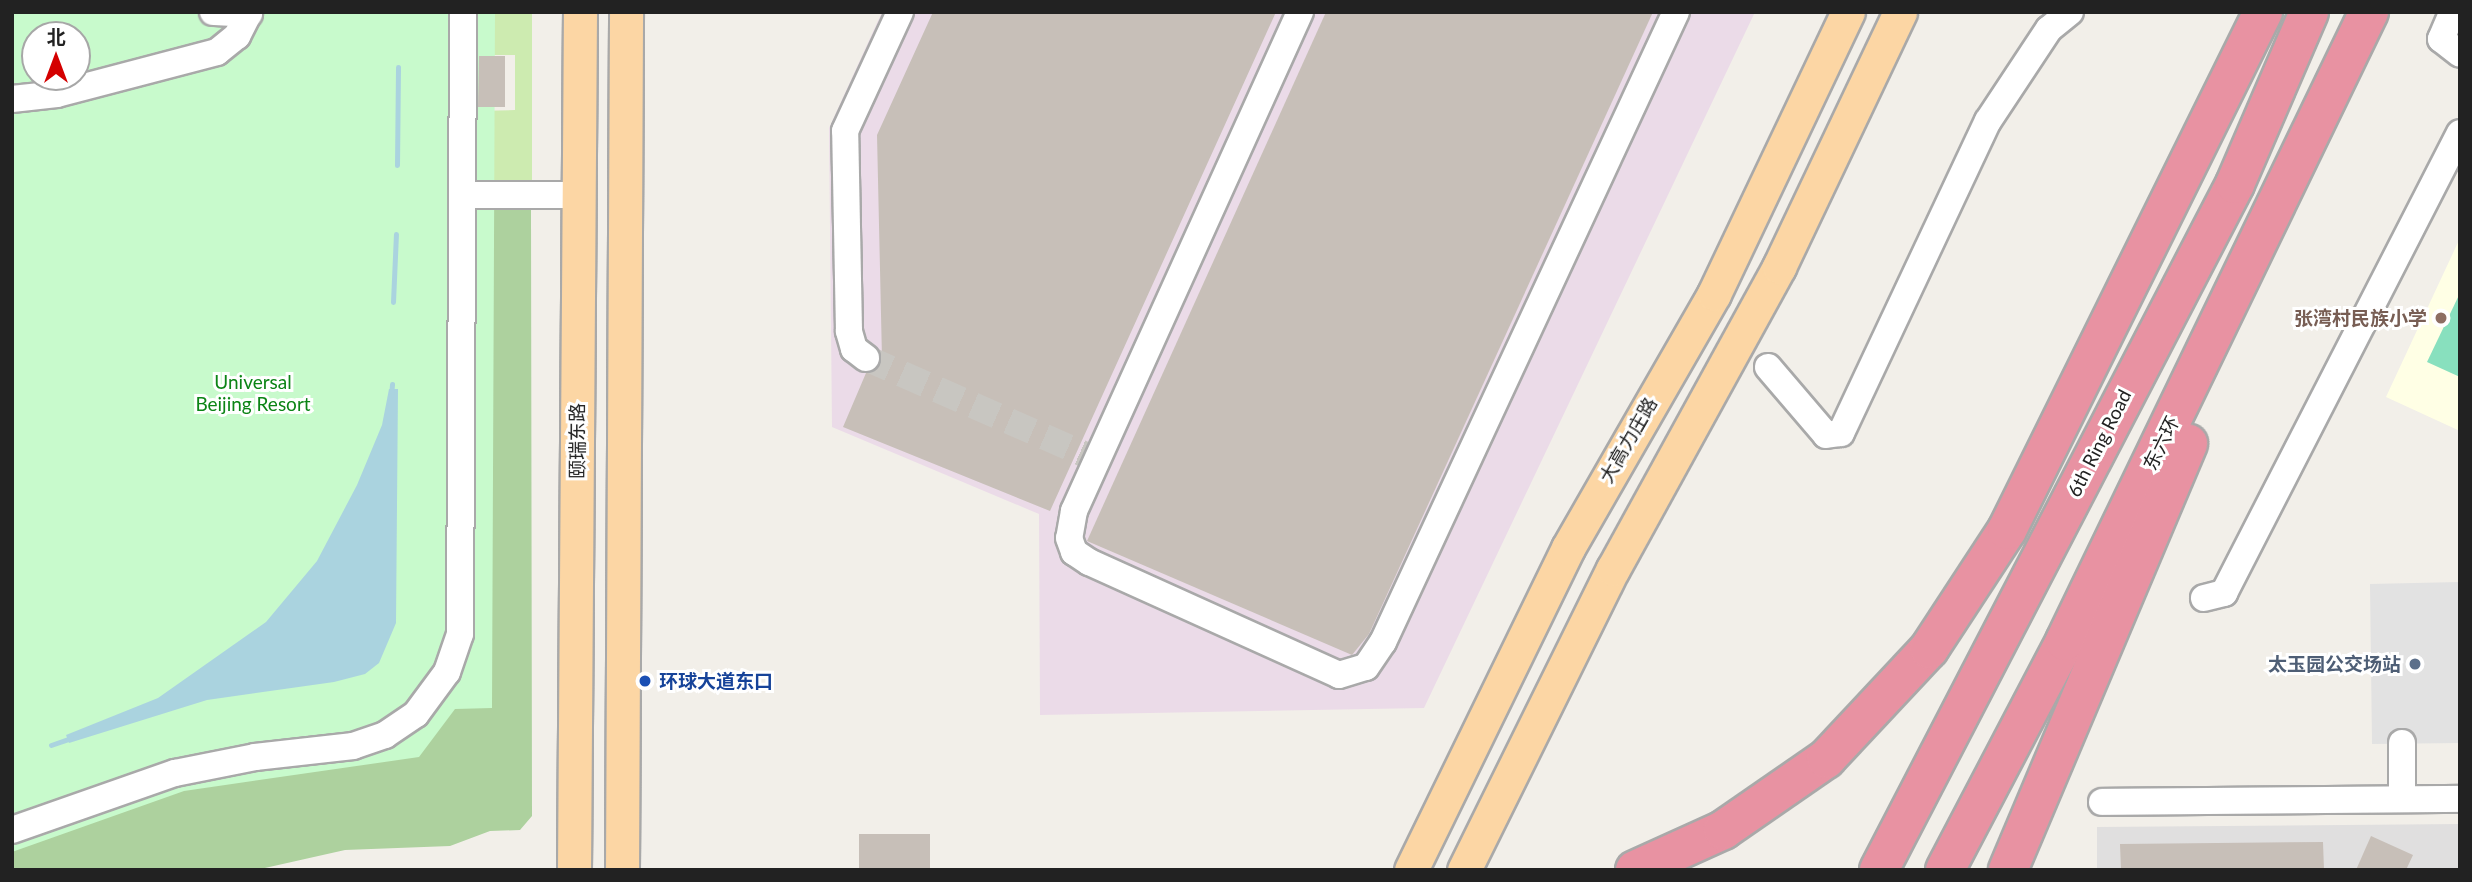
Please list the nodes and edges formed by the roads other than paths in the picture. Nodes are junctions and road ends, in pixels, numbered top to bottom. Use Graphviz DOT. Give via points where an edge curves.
graph roads {
  1 [pos="213,12"];
  2 [pos="463,12"];
  3 [pos="580,12"];
  4 [pos="626,12"];
  5 [pos="900,12"];
  6 [pos="1300,12"];
  7 [pos="1676,12"];
  8 [pos="1849,12"];
  9 [pos="1900,12"];
  10 [pos="2070,12"];
  11 [pos="2263,12"];
  12 [pos="2309,12"];
  13 [pos="249,13"];
  14 [pos="2447,14"];
  15 [pos="2365,20"];
  16 [pos="2460,54"];
  17 [pos="12,99"];
  18 [pos="2460,133"];
  19 [pos="461,195"];
  20 [pos="579,195"];
  21 [pos="866,358"];
  22 [pos="1768,367"];
  23 [pos="2204,598"];
  24 [pos="2402,743"];
  25 [pos="2402,799"];
  26 [pos="2460,799"];
  27 [pos="2102,802"];
  28 [pos="12,830"];
  29 [pos="574,870"];
  30 [pos="622,870"];
  31 [pos="1412,870"];
  32 [pos="1464,870"];
  33 [pos="1635,870"];
  34 [pos="1879,870"];
  35 [pos="1945,870"];
  36 [pos="2008,870"];
  1 -- 13 [label="street"];
  2 -- 19 [label="street"];
  3 -- 20 [label="main road, 颐瑞东路"];
  4 -- 30 [label="main road"];
  5 -- 21 [label="street" via="845,131 849,331 854,349"];
  6 -- 7 [label="street" via="1074,510 1069,538 1074,552 1089,562 1320,670 1346,675 1366,667 1383,642"];
  8 -- 31 [label="main road, 大高力庄路" via="1714,294 1567,548"];
  9 -- 32 [label="main road" via="1779,267 1613,569"];
  10 -- 22 [label="street" via="2049,29 1988,121 1841,433 1826,435"];
  11 -- 33 [label="highway" via="2007,530 1929,649 1826,759 1723,830"];
  12 -- 34 [label="highway, 6th Ring Road" via="2235,184"];
  13 -- 17 [label="street" via="237,36 217,51 57,94"];
  14 -- 16 [label="street" via="2441,39"];
  15 -- 35 [label="highway, 东六环" via="2065,641"];
  15 -- 36 [label="highway"];
  18 -- 23 [label="street" via="2224,593"];
  19 -- 20 [label="street"];
  19 -- 28 [label="street" via="460,634 433,695 385,734 353,747 255,757 175,773"];
  20 -- 29 [label="main road, 颐瑞东路"];
  24 -- 25 [label="street"];
  25 -- 26 [label="street"];
  25 -- 27 [label="street"];
}
